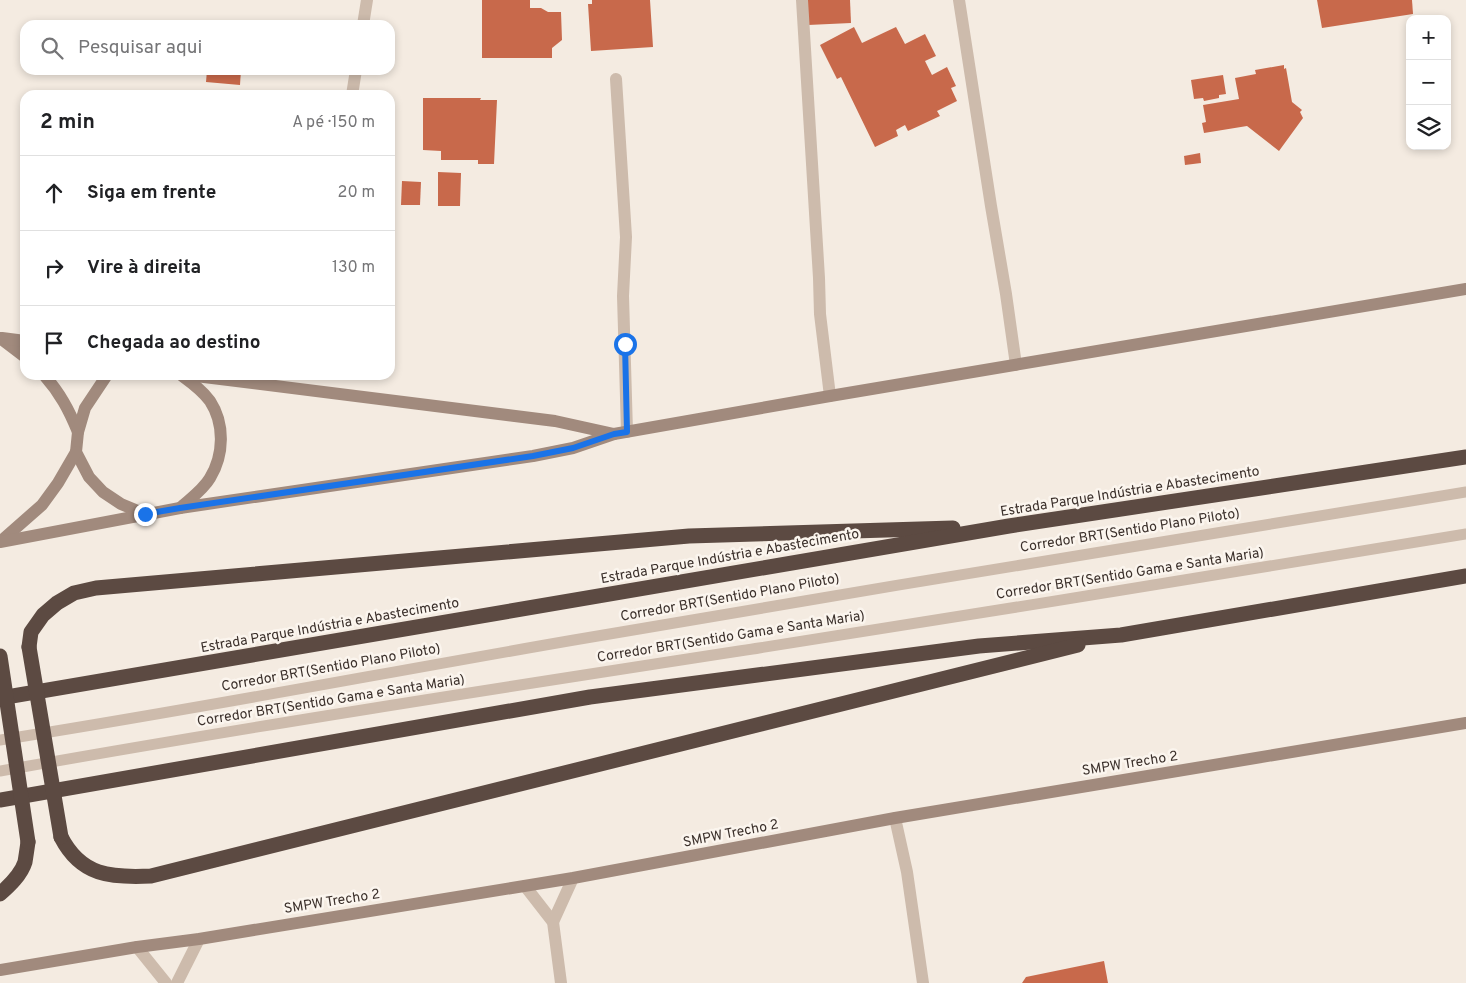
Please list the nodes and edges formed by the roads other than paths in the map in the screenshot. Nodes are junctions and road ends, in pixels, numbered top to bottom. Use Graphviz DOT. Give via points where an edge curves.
graph roads {
  1 [pos="367,0"];
  2 [pos="802,0"];
  3 [pos="959,0"];
  4 [pos="364,20"];
  5 [pos="355,75"];
  6 [pos="616,79"];
  7 [pos="353,90"];
  8 [pos="1466,289"];
  9 [pos="0,338"];
  10 [pos="20,341"];
  11 [pos="20,353"];
  12 [pos="1016,365"];
  13 [pos="48,380"];
  14 [pos="104,380"];
  15 [pos="188,380"];
  16 [pos="228,380"];
  17 [pos="830,396"];
  18 [pos="78,432"];
  19 [pos="627,432"];
  20 [pos="614,434"];
  21 [pos="76,452"];
  22 [pos="1466,457"];
  23 [pos="1466,492"];
  24 [pos="180,508"];
  25 [pos="145,514"];
  26 [pos="1009,526"];
  27 [pos="1466,534"];
  28 [pos="0,541"];
  29 [pos="1466,576"];
  30 [pos="1121,635"];
  31 [pos="0,656"];
  32 [pos="0,698"];
  33 [pos="1466,723"];
  34 [pos="0,740"];
  35 [pos="0,771"];
  36 [pos="0,800"];
  37 [pos="895,818"];
  38 [pos="573,878"];
  39 [pos="525,886"];
  40 [pos="0,894"];
  41 [pos="553,922"];
  42 [pos="199,939"];
  43 [pos="137,948"];
  44 [pos="0,970"];
  45 [pos="166,983"];
  46 [pos="178,983"];
  47 [pos="561,983"];
  48 [pos="923,983"];
  1 -- 4 [label="street"];
  2 -- 17 [label="street" via="820,314"];
  3 -- 12 [label="street"];
  5 -- 7 [label="street"];
  6 -- 19 [label="street" via="626,237 623,296"];
  8 -- 12 [label="street"];
  9 -- 10 [label="street"];
  9 -- 11 [label="street"];
  12 -- 17 [label="street"];
  13 -- 18 [label="street" via="66,405"];
  14 -- 18 [label="street" via="85,408"];
  15 -- 24 [label="street" via="210,402 222,440 210,479"];
  16 -- 20 [label="street" via="556,421"];
  17 -- 19 [label="street"];
  18 -- 21 [label="street"];
  19 -- 20 [label="street"];
  20 -- 24 [label="street" via="573,448 533,456"];
  21 -- 25 [label="street" via="89,477 103,492"];
  21 -- 28 [label="street" via="42,505"];
  22 -- 26 [label="highway, Estrada Parque Indústria e Abastecimento"];
  23 -- 34 [label="lane, Corredor BRT(Sentido Plano Piloto)" via="592,637"];
  24 -- 25 [label="street"];
  25 -- 28 [label="street"];
  26 -- 30 [label="highway, bridge" via="689,536 96,588 74,593 43,615 31,632 29,647 61,837 67,849 81,863 101,874 150,876"];
  26 -- 32 [label="highway, Estrada Parque Indústria e Abastecimento"];
  27 -- 35 [label="lane, Corredor BRT(Sentido Gama e Santa Maria)"];
  29 -- 30 [label="highway"];
  30 -- 36 [label="highway" via="980,646 590,697"];
  31 -- 40 [label="highway, bridge" via="28,842 21,871"];
  33 -- 37 [label="street, SMPW Trecho 2"];
  37 -- 38 [label="street, SMPW Trecho 2"];
  37 -- 48 [label="street"];
  38 -- 39 [label="street, SMPW Trecho 2"];
  38 -- 41 [label="street"];
  39 -- 41 [label="street"];
  39 -- 42 [label="street, SMPW Trecho 2"];
  41 -- 47 [label="street"];
  42 -- 43 [label="street, SMPW Trecho 2"];
  42 -- 46 [label="street"];
  43 -- 44 [label="street, SMPW Trecho 2"];
  43 -- 45 [label="street"];
}
